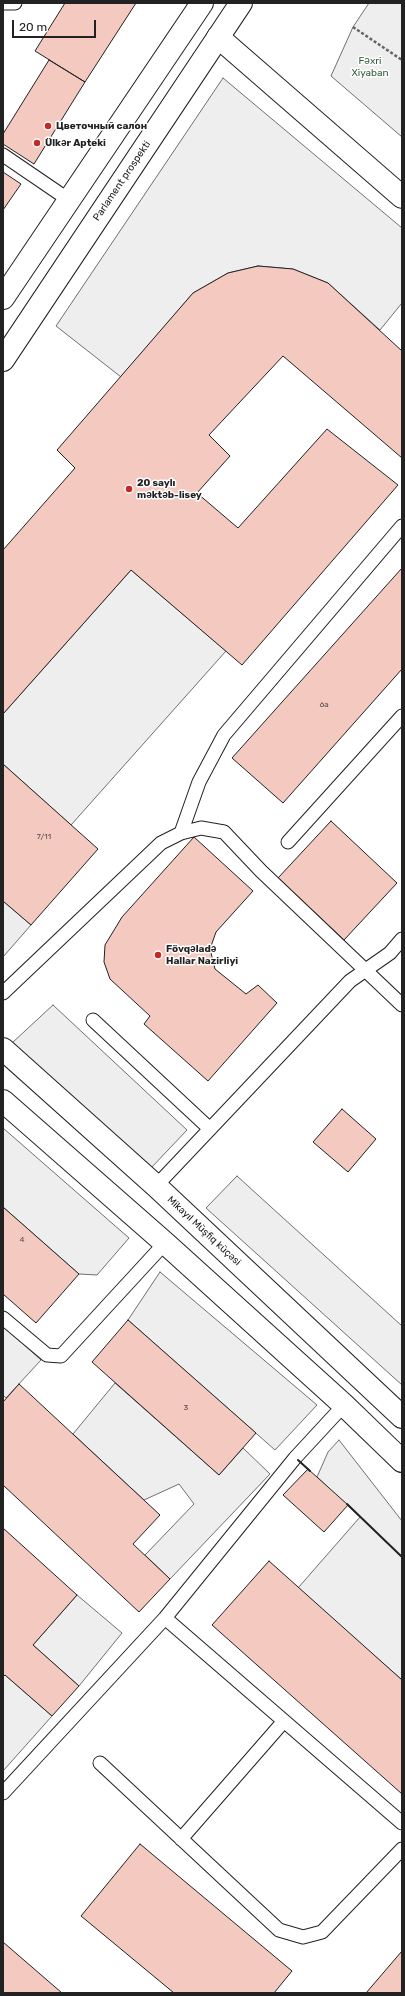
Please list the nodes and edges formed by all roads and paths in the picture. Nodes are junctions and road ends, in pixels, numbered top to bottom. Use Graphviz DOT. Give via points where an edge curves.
graph roads {
  1 [pos="4,3"];
  2 [pos="15,3"];
  3 [pos="241,3"];
  4 [pos="198,5"];
  5 [pos="353,27"];
  6 [pos="218,37"];
  7 [pos="402,60"];
  8 [pos="3,155"];
  9 [pos="402,197"];
  10 [pos="69,200"];
  11 [pos="3,298"];
  12 [pos="3,360"];
  13 [pos="402,526"];
  14 [pos="402,716"];
  15 [pos="181,833"];
  16 [pos="288,842"];
  17 [pos="402,939"];
  18 [pos="365,970"];
  19 [pos="3,993"];
  20 [pos="402,1005"];
  21 [pos="94,1020"];
  22 [pos="3,1048"];
  23 [pos="3,1101"];
  24 [pos="210,1129"];
  25 [pos="156,1186"];
  26 [pos="165,1243"];
  27 [pos="3,1318"];
  28 [pos="344,1405"];
  29 [pos="402,1417"];
  30 [pos="402,1461"];
  31 [pos="164,1618"];
  32 [pos="284,1721"];
  33 [pos="100,1763"];
  34 [pos="3,1793"];
  35 [pos="402,1823"];
  36 [pos="181,1839"];
  37 [pos="402,1849"];
  1 -- 2 [label="lane"];
  3 -- 6 [label="main road, Parlament prospekti"];
  4 -- 10 [label="main road"];
  5 -- 7 [label="path"];
  6 -- 9 [label="main road"];
  6 -- 12 [label="main road, Parlament prospekti"];
  8 -- 10 [label="lane"];
  10 -- 11 [label="main road"];
  13 -- 15 [label="lane" via="224,735 200,782"];
  14 -- 16 [label="lane"];
  15 -- 18 [label="lane" via="201,828 224,832 261,872"];
  15 -- 19 [label="lane" via="161,843"];
  17 -- 18 [label="lane" via="390,953"];
  18 -- 20 [label="lane"];
  18 -- 24 [label="lane" via="350,981"];
  21 -- 24 [label="lane"];
  22 -- 25 [label="main road, Mikayıl Müşfiq küçəsi"];
  23 -- 26 [label="main road"];
  24 -- 25 [label="lane"];
  25 -- 29 [label="main road, Mikayıl Müşfiq küçəsi"];
  26 -- 27 [label="lane" via="61,1356 47,1355"];
  26 -- 28 [label="main road"];
  28 -- 30 [label="main road"];
  28 -- 31 [label="lane" via="295,1458"];
  31 -- 32 [label="lane"];
  31 -- 34 [label="lane"];
  32 -- 35 [label="lane"];
  32 -- 36 [label="lane"];
  33 -- 36 [label="lane"];
  36 -- 37 [label="lane" via="279,1930 303,1937 322,1932"];
}
